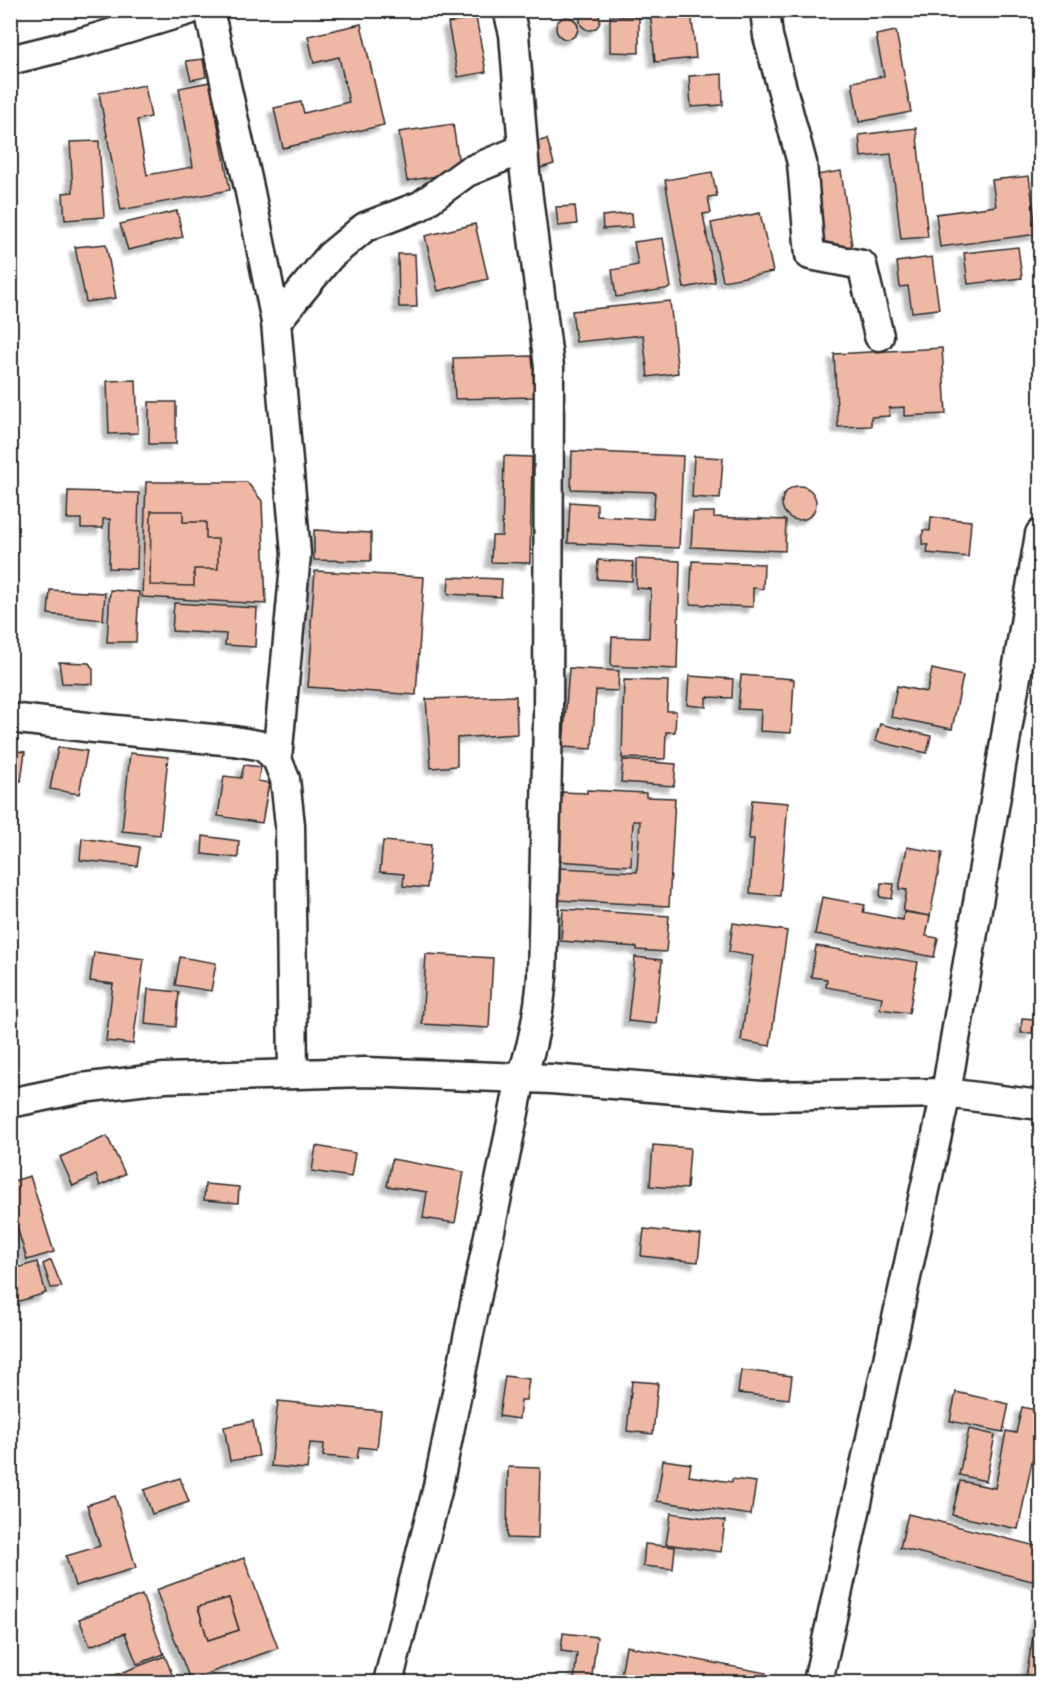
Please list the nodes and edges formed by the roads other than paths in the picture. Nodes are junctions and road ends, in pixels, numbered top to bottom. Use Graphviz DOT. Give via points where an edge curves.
graph roads {
  1 [pos="189,10"];
  2 [pos="209,10"];
  3 [pos="508,10"];
  4 [pos="765,10"];
  5 [pos="10,60"];
  6 [pos="523,149"];
  7 [pos="276,322"];
  8 [pos="879,336"];
  9 [pos="1041,534"];
  10 [pos="10,718"];
  11 [pos="277,759"];
  12 [pos="293,1073"];
  13 [pos="521,1078"];
  14 [pos="946,1093"];
  15 [pos="10,1104"];
  16 [pos="1041,1105"];
  17 [pos="388,1683"];
  18 [pos="818,1683"];
  1 -- 5 [label="street"];
  2 -- 7 [label="street"];
  3 -- 6 [label="street" via="514,34"];
  4 -- 8 [label="street" via="768,36 802,163 810,255 862,265"];
  6 -- 7 [label="street" via="467,172 420,206 365,227 330,256"];
  6 -- 13 [label="street" via="549,367 548,721 542,977 531,1052"];
  7 -- 11 [label="street" via="296,554"];
  9 -- 14 [label="street"];
  10 -- 11 [label="street" via="234,741 263,746"];
  11 -- 12 [label="street" via="285,779 290,825"];
  12 -- 13 [label="street"];
  12 -- 15 [label="street" via="164,1078 82,1088"];
  13 -- 14 [label="street" via="762,1096"];
  13 -- 17 [label="street" via="437,1491"];
  14 -- 16 [label="street"];
  14 -- 18 [label="street"];
}
